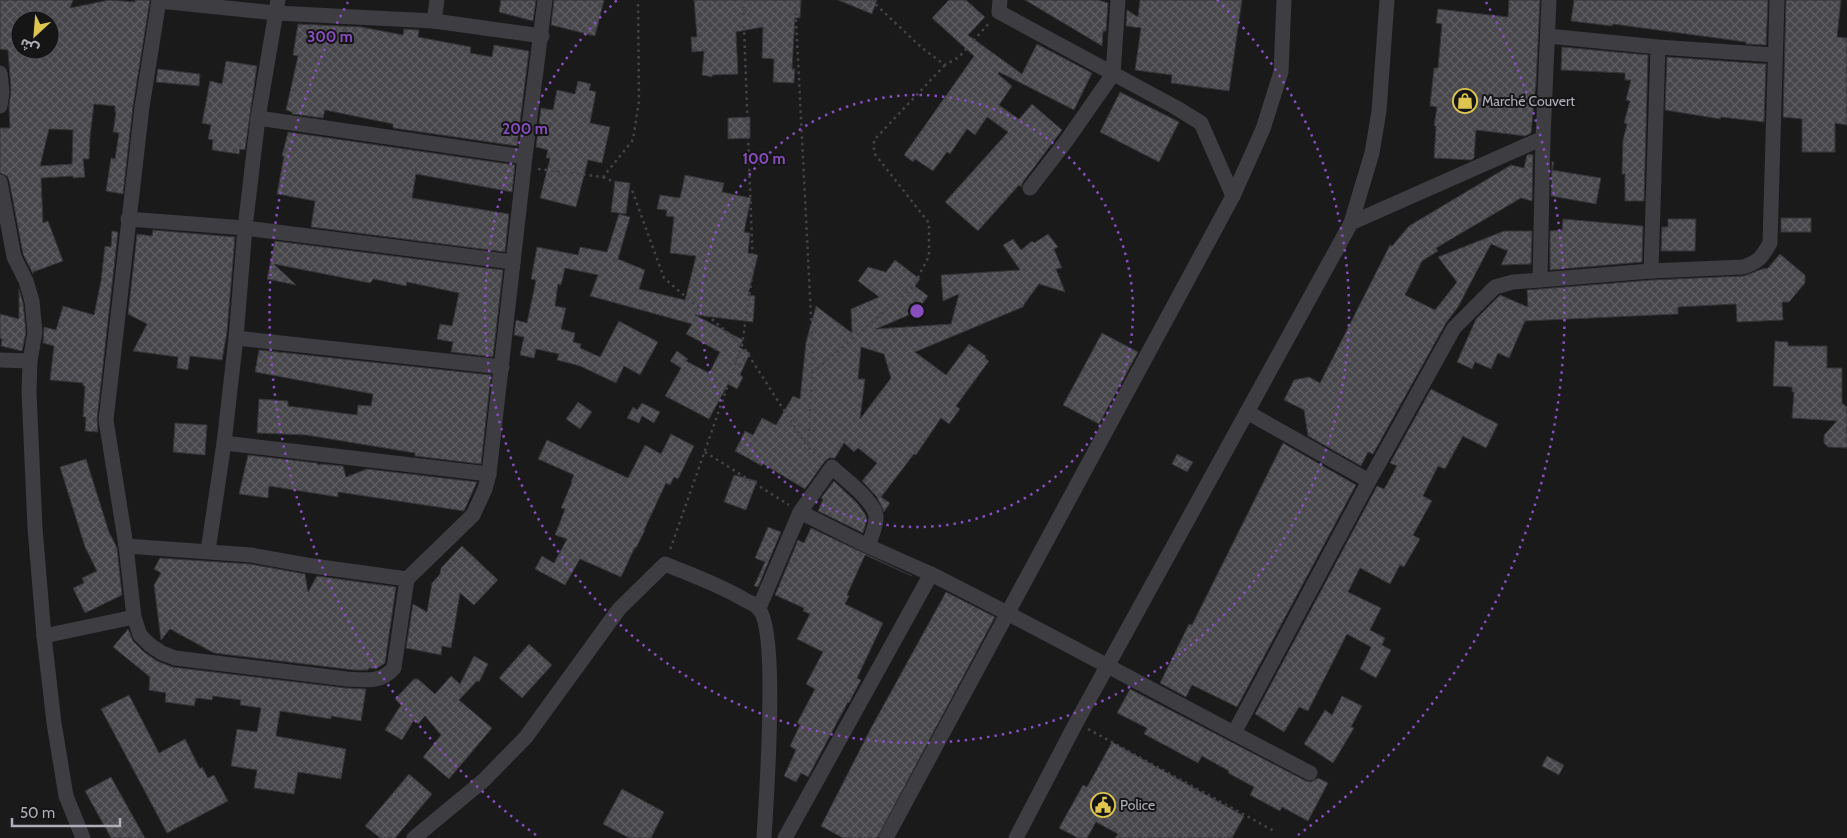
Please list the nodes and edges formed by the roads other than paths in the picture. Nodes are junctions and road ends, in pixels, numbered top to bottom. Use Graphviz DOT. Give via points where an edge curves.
graph roads {
  1 [pos="159,0"];
  2 [pos="437,0"];
  3 [pos="545,0"];
  4 [pos="1118,0"];
  5 [pos="1284,0"];
  6 [pos="1387,0"];
  7 [pos="1549,0"];
  8 [pos="1777,0"];
  9 [pos="277,6"];
  10 [pos="999,6"];
  11 [pos="434,21"];
  12 [pos="542,36"];
  13 [pos="1548,36"];
  14 [pos="1658,47"];
  15 [pos="1775,55"];
  16 [pos="0,73"];
  17 [pos="1112,74"];
  18 [pos="0,106"];
  19 [pos="258,118"];
  20 [pos="1543,138"];
  21 [pos="524,162"];
  22 [pos="0,182"];
  23 [pos="1030,188"];
  24 [pos="1233,196"];
  25 [pos="128,219"];
  26 [pos="1350,223"];
  27 [pos="245,228"];
  28 [pos="513,262"];
  29 [pos="1651,271"];
  30 [pos="1540,280"];
  31 [pos="236,338"];
  32 [pos="0,360"];
  33 [pos="30,361"];
  34 [pos="502,367"];
  35 [pos="1247,412"];
  36 [pos="224,443"];
  37 [pos="489,474"];
  38 [pos="1369,480"];
  39 [pos="800,512"];
  40 [pos="126,546"];
  41 [pos="868,546"];
  42 [pos="208,551"];
  43 [pos="931,574"];
  44 [pos="406,579"];
  45 [pos="760,608"];
  46 [pos="1008,613"];
  47 [pos="134,617"];
  48 [pos="44,636"];
  49 [pos="1107,667"];
  50 [pos="1234,733"];
  51 [pos="1310,773"];
  52 [pos="82,838"];
  53 [pos="414,838"];
  54 [pos="764,838"];
  55 [pos="785,838"];
  56 [pos="886,838"];
  57 [pos="1016,838"];
  1 -- 9 [label="street"];
  1 -- 25 [label="street"];
  2 -- 11 [label="street"];
  3 -- 12 [label="street"];
  4 -- 17 [label="street"];
  5 -- 24 [label="street" via="1281,72 1263,129"];
  6 -- 26 [label="street" via="1379,111 1372,153"];
  7 -- 13 [label="street"];
  8 -- 15 [label="street"];
  9 -- 11 [label="street"];
  9 -- 19 [label="street"];
  10 -- 17 [label="street"];
  11 -- 12 [label="street"];
  12 -- 21 [label="street"];
  13 -- 14 [label="street"];
  13 -- 20 [label="street"];
  14 -- 15 [label="street"];
  14 -- 29 [label="street"];
  15 -- 29 [label="street" via="1770,243 1763,256 1743,267"];
  16 -- 18 [label="street"];
  17 -- 23 [label="street"];
  17 -- 24 [label="street" via="1201,124"];
  19 -- 21 [label="street"];
  19 -- 27 [label="street"];
  20 -- 26 [label="street"];
  20 -- 30 [label="street"];
  21 -- 28 [label="street"];
  22 -- 33 [label="street" via="14,257 32,301 35,332"];
  24 -- 46 [label="street"];
  25 -- 27 [label="street"];
  25 -- 40 [label="street" via="106,420"];
  26 -- 35 [label="street"];
  27 -- 28 [label="street"];
  27 -- 31 [label="street"];
  28 -- 34 [label="street"];
  29 -- 30 [label="street"];
  30 -- 38 [label="street" via="1513,282 1495,288 1454,328"];
  31 -- 34 [label="street"];
  31 -- 36 [label="street"];
  32 -- 33 [label="street"];
  33 -- 48 [label="street" via="35,528"];
  34 -- 37 [label="street"];
  35 -- 38 [label="street"];
  35 -- 49 [label="street"];
  36 -- 37 [label="street"];
  36 -- 42 [label="street"];
  37 -- 44 [label="street" via="473,515"];
  38 -- 50 [label="street"];
  39 -- 41 [label="street"];
  39 -- 41 [label="street" via="832,467 874,508 876,518"];
  39 -- 45 [label="street"];
  40 -- 42 [label="street"];
  40 -- 47 [label="street"];
  41 -- 43 [label="street"];
  42 -- 44 [label="street"];
  43 -- 46 [label="street"];
  43 -- 55 [label="street"];
  44 -- 47 [label="street" via="394,668 384,677 372,680 175,658 150,645 140,635"];
  45 -- 53 [label="street" via="665,564 619,608 526,737 484,780"];
  45 -- 54 [label="street" via="768,642 770,688"];
  46 -- 49 [label="street"];
  46 -- 56 [label="street"];
  47 -- 48 [label="street"];
  48 -- 52 [label="street" via="66,796"];
  49 -- 50 [label="street"];
  49 -- 57 [label="street"];
  50 -- 51 [label="street"];
}
